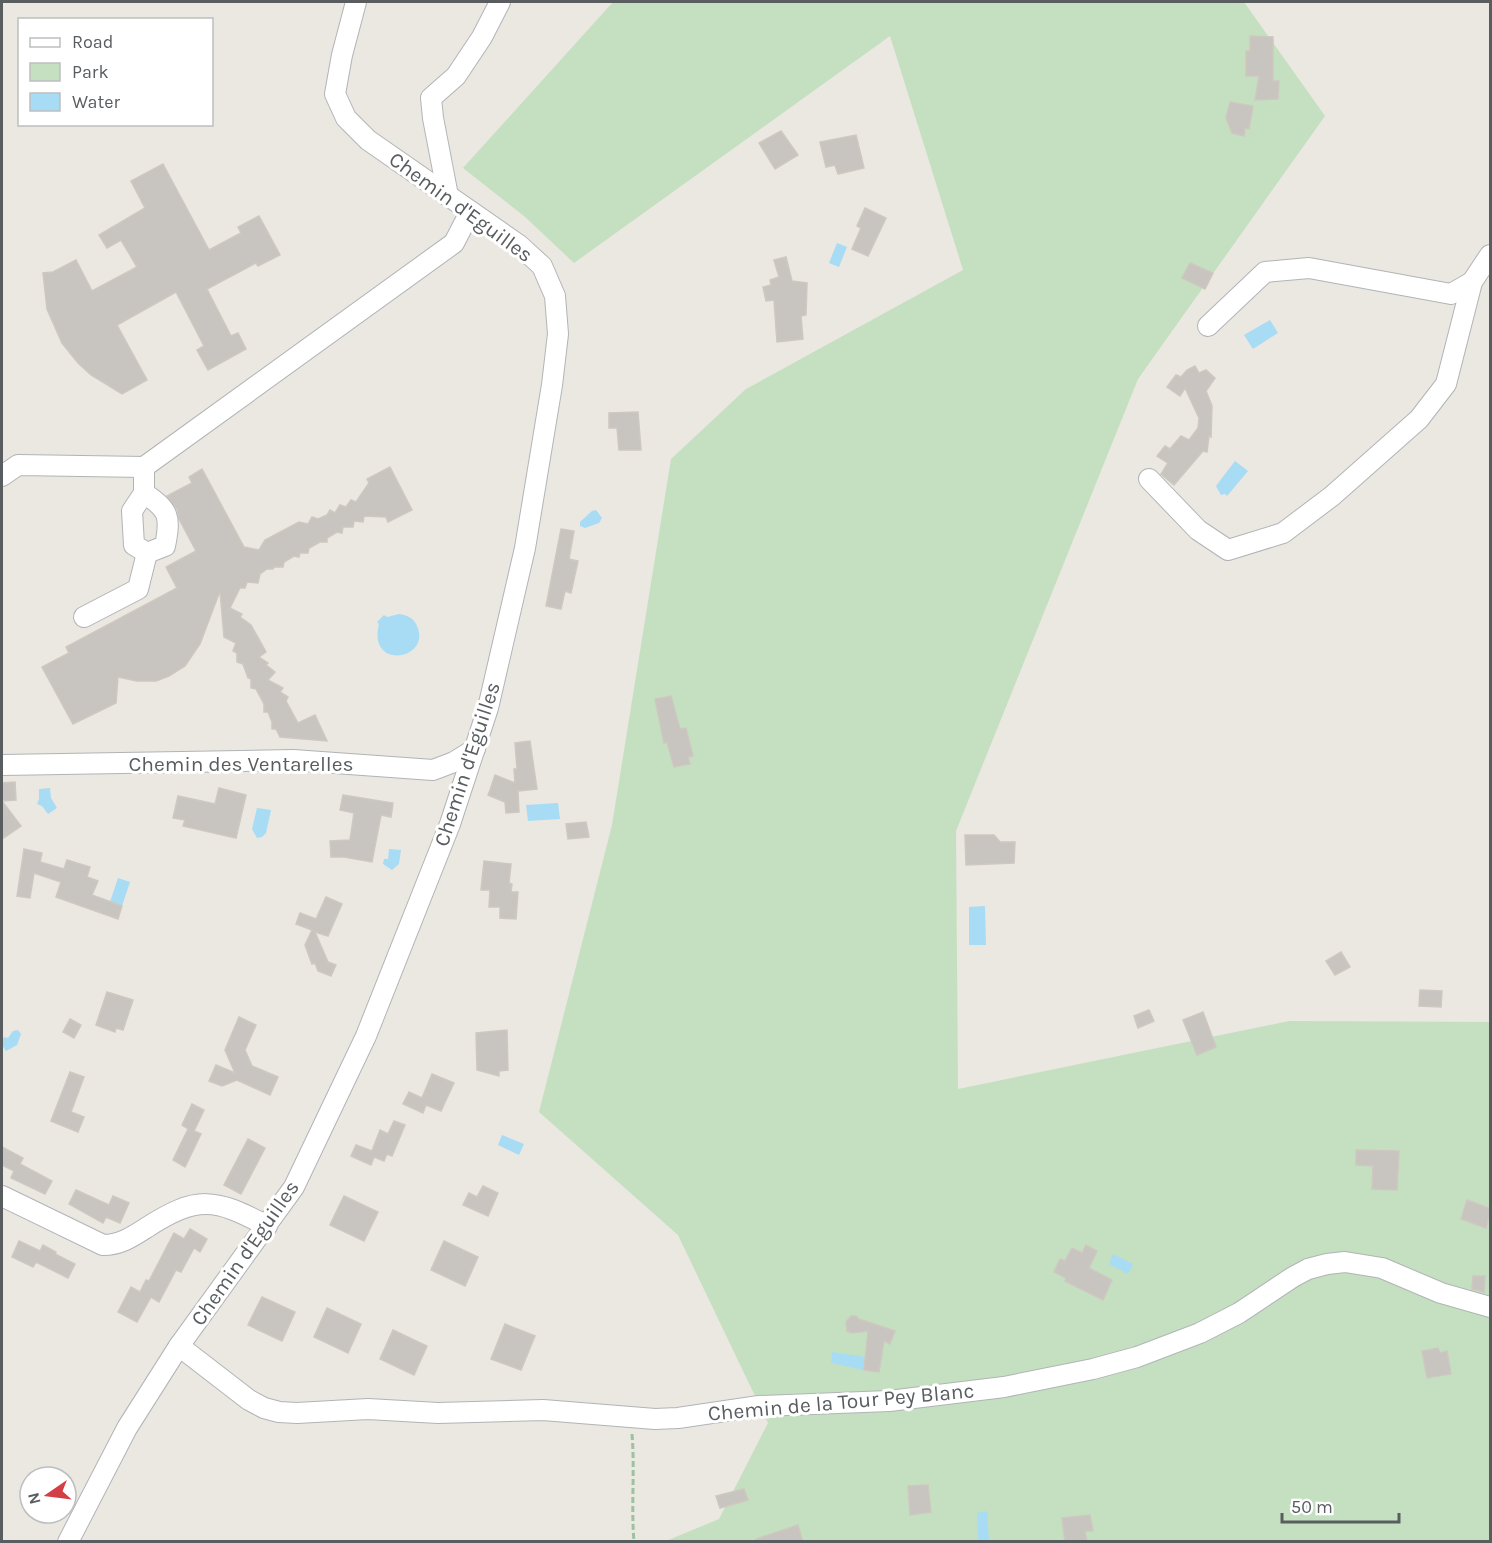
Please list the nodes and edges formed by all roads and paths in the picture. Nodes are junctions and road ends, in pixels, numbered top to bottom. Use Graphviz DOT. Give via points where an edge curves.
graph roads {
  1 [pos="356,2"];
  2 [pos="500,2"];
  3 [pos="448,196"];
  4 [pos="470,212"];
  5 [pos="1491,255"];
  6 [pos="1472,282"];
  7 [pos="1208,326"];
  8 [pos="144,467"];
  9 [pos="2,476"];
  10 [pos="1149,479"];
  11 [pos="144,493"];
  12 [pos="147,553"];
  13 [pos="84,617"];
  14 [pos="475,749"];
  15 [pos="2,765"];
  16 [pos="2,1196"];
  17 [pos="267,1226"];
  18 [pos="1491,1307"];
  19 [pos="179,1346"];
  20 [pos="630,1417"];
  21 [pos="68,1542"];
  22 [pos="634,1542"];
  1 -- 3 [label="street, Chemin d'Eguilles" via="334,94 346,118 368,140"];
  2 -- 3 [label="street" via="483,37 456,76 431,98"];
  3 -- 4 [label="street, Chemin d'Eguilles"];
  4 -- 8 [label="street" via="454,243"];
  4 -- 14 [label="street, Chemin d'Eguilles" via="543,266 555,296 558,334 525,548"];
  5 -- 6 [label="street"];
  6 -- 7 [label="street" via="1451,294 1309,268 1264,272"];
  6 -- 10 [label="street" via="1446,384 1419,419 1332,496 1283,533 1228,550 1198,530"];
  8 -- 9 [label="street" via="18,465"];
  8 -- 11 [label="street"];
  11 -- 12 [label="street" via="132,511 134,545"];
  11 -- 12 [label="street" via="162,506 169,525 165,546"];
  12 -- 13 [label="street" via="138,589"];
  14 -- 15 [label="street, Chemin des Ventarelles" via="433,770 293,760"];
  14 -- 17 [label="street, Chemin d'Eguilles" via="450,824 366,1036 294,1187"];
  16 -- 17 [label="street" via="103,1245 123,1242 168,1214 194,1204 239,1211"];
  17 -- 19 [label="street, Chemin d'Eguilles"];
  18 -- 20 [label="street, Chemin de la Tour Pey Blanc" via="1441,1293 1382,1268 1345,1262 1327,1264 1293,1277 1200,1333 1093,1370 1004,1387 889,1401 759,1406 678,1418"];
  19 -- 20 [label="street, Chemin de la Tour Pey Blanc" via="249,1400 279,1412 543,1410"];
  19 -- 21 [label="street, Chemin d'Eguilles" via="127,1428"];
  20 -- 22 [label="path"];
}
